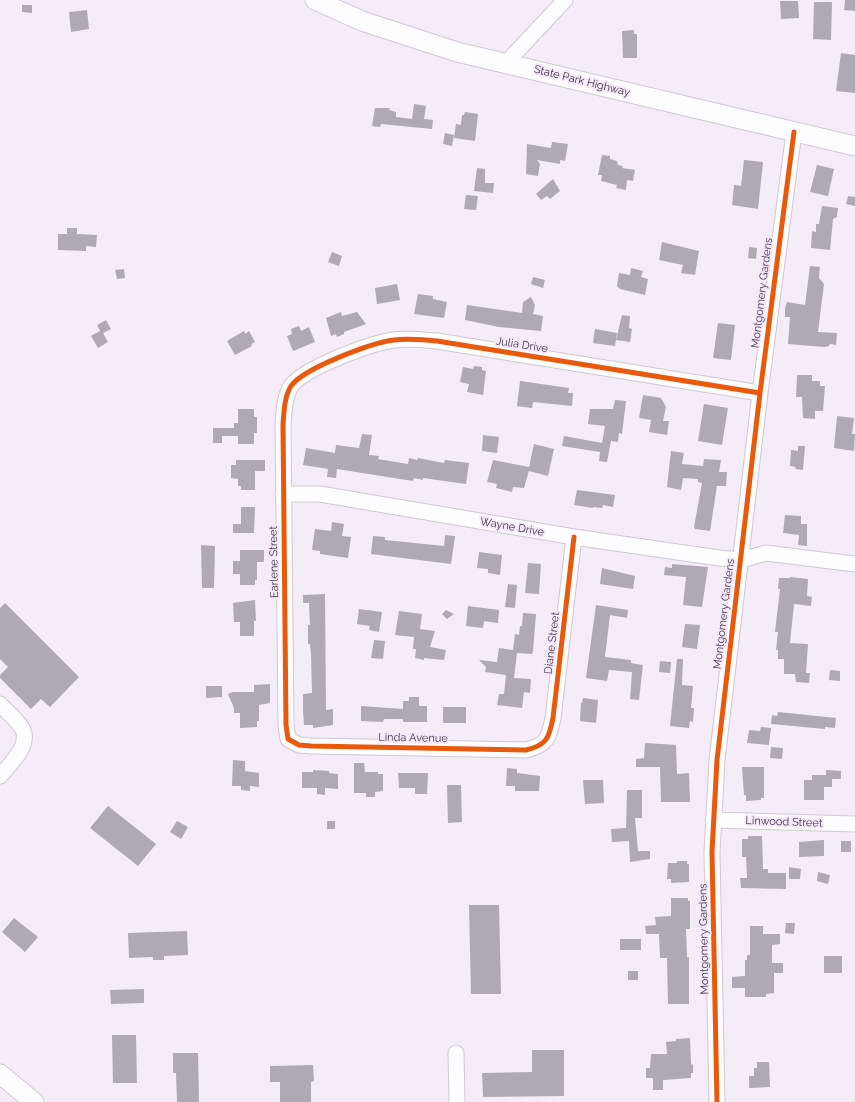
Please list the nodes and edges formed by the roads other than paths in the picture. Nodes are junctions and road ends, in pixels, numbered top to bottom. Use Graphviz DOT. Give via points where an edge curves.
graph roads {
  1 [pos="315,0"];
  2 [pos="565,0"];
  3 [pos="507,62"];
  4 [pos="794,132"];
  5 [pos="855,146"];
  6 [pos="291,386"];
  7 [pos="760,393"];
  8 [pos="283,494"];
  9 [pos="574,537"];
  10 [pos="741,560"];
  11 [pos="855,564"];
  12 [pos="0,704"];
  13 [pos="288,739"];
  14 [pos="540,747"];
  15 [pos="0,776"];
  16 [pos="712,820"];
  17 [pos="855,824"];
  18 [pos="456,1053"];
  19 [pos="0,1074"];
  20 [pos="34,1102"];
  21 [pos="457,1102"];
  22 [pos="717,1102"];
  1 -- 3 [label="main road, State Park Highway" via="362,21 419,40 457,52"];
  2 -- 3 [label="street"];
  3 -- 4 [label="main road, State Park Highway"];
  4 -- 5 [label="main road, State Park Highway"];
  4 -- 7 [label="street, Montgomery Gardens"];
  6 -- 7 [label="street, Julia Drive" via="316,367 371,346 393,340 413,339"];
  6 -- 8 [label="street, Earlene Street" via="285,404"];
  7 -- 10 [label="street, Montgomery Gardens"];
  8 -- 9 [label="street, Wayne Drive" via="320,494"];
  8 -- 13 [label="street, Earlene Street"];
  9 -- 10 [label="street, Wayne Drive"];
  9 -- 14 [label="street, Diane Street" via="553,718 549,736"];
  10 -- 11 [label="street" via="766,553"];
  10 -- 16 [label="street, Montgomery Gardens"];
  12 -- 15 [label="street" via="23,730 24,737 23,746"];
  13 -- 14 [label="street, Linda Avenue" via="299,745 311,746 526,750"];
  16 -- 17 [label="street, Linwood Street"];
  16 -- 22 [label="street, Montgomery Gardens"];
  18 -- 21 [label="street"];
  19 -- 20 [label="main road"];
}
